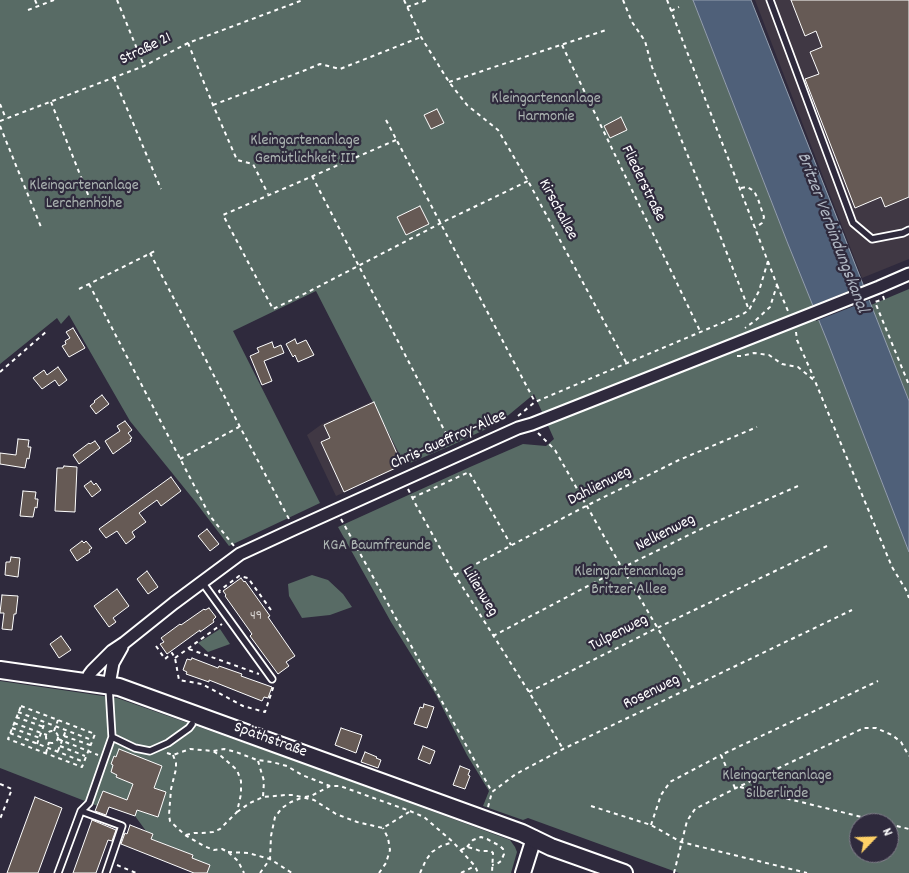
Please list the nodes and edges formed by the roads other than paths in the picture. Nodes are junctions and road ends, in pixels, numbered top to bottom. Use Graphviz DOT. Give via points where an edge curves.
graph roads {
  1 [pos="770,0"];
  2 [pos="909,230"];
  3 [pos="909,274"];
  4 [pos="202,582"];
  5 [pos="124,643"];
  6 [pos="0,670"];
  7 [pos="272,679"];
  8 [pos="88,682"];
  9 [pos="109,684"];
  10 [pos="190,720"];
  11 [pos="112,737"];
  12 [pos="81,811"];
  13 [pos="534,838"];
  14 [pos="58,873"];
  15 [pos="106,873"];
  16 [pos="523,873"];
  17 [pos="624,873"];
  1 -- 2 [label="lane" via="852,223 872,239"];
  3 -- 4 [label="street, Chris-Gueffroy-Allee" via="811,314 791,317 731,345 518,428 240,554"];
  4 -- 5 [label="street, Chris-Gueffroy-Allee"];
  4 -- 7 [label="lane"];
  5 -- 8 [label="street, Chris-Gueffroy-Allee" via="92,671"];
  5 -- 9 [label="street, Chris-Gueffroy-Allee" via="113,663"];
  6 -- 8 [label="main road, Späthstraße"];
  8 -- 9 [label="main road, Späthstraße"];
  9 -- 10 [label="main road, Späthstraße"];
  9 -- 11 [label="lane"];
  10 -- 11 [label="lane" via="189,728 150,751"];
  10 -- 13 [label="main road, Späthstraße"];
  11 -- 12 [label="lane" via="89,804"];
  12 -- 14 [label="lane"];
  12 -- 15 [label="lane" via="122,826"];
  13 -- 16 [label="street"];
  13 -- 17 [label="main road, Späthstraße" via="550,847"];
}
